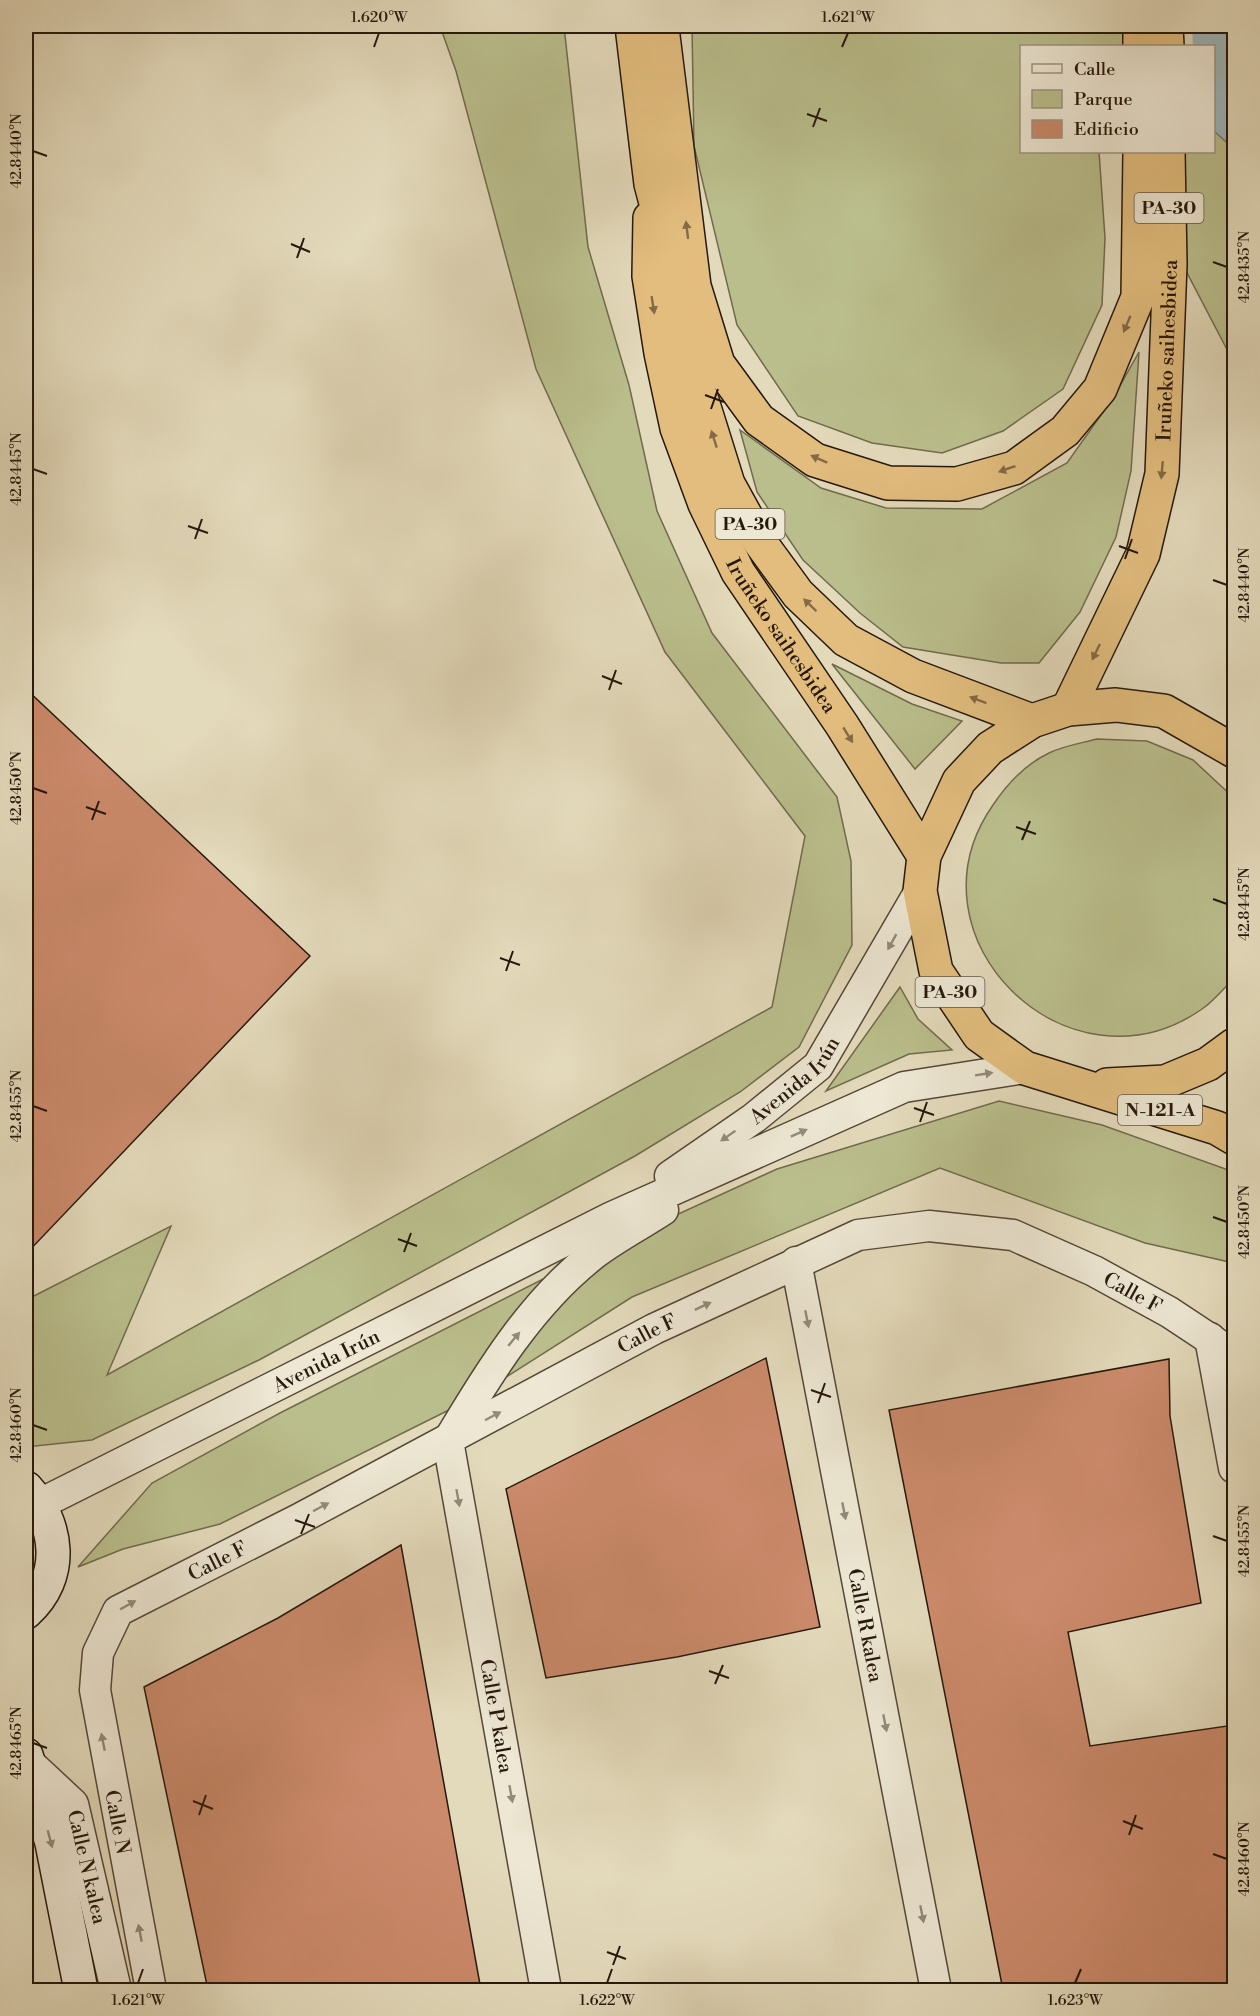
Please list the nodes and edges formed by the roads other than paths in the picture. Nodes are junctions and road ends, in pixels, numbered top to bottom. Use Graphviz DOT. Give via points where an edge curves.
graph roads {
  1 [pos="632,26"];
  2 [pos="659,26"];
  3 [pos="1140,26"];
  4 [pos="1166,26"];
  5 [pos="1140,45"];
  6 [pos="1167,45"];
  7 [pos="1140,153"];
  8 [pos="1168,153"];
  9 [pos="651,184"];
  10 [pos="1154,266"];
  11 [pos="1068,709"];
  12 [pos="1032,722"];
  13 [pos="1234,751"];
  14 [pos="924,856"];
  15 [pos="920,891"];
  16 [pos="1234,1045"];
  17 [pos="1025,1068"];
  18 [pos="1084,1087"];
  19 [pos="1234,1138"];
  20 [pos="749,1155"];
  21 [pos="612,1217"];
  22 [pos="796,1262"];
  23 [pos="1209,1338"];
  24 [pos="1234,1355"];
  25 [pos="448,1441"];
  26 [pos="1234,1468"];
  27 [pos="33,1496"];
  28 [pos="26,1612"];
  29 [pos="98,1653"];
  30 [pos="27,1759"];
  31 [pos="81,1990"];
  32 [pos="116,1990"];
  33 [pos="151,1990"];
  34 [pos="546,1990"];
  35 [pos="936,1990"];
  1 -- 9 [label="highway, Iruñeko saihesbidea / PA-30"];
  10 -- 2 [label="highway, one-way" via="1100,388 1065,431 1014,468 957,484 888,483 815,459 759,420 718,364 694,286"];
  3 -- 5 [label="highway"];
  4 -- 6 [label="highway"];
  7 -- 10 [label="highway"];
  8 -- 10 [label="highway, Iruñeko saihesbidea / PA-30"];
  12 -- 9 [label="highway, Iruñeko saihesbidea / PA-30, one-way" via="913,675 846,640 798,594 760,542 728,484 704,411"];
  9 -- 14 [label="highway, Iruñeko saihesbidea / PA-30, one-way" via="649,276 661,353 677,429 705,504 738,572 842,725"];
  10 -- 11 [label="highway, Iruñeko saihesbidea / PA-30, one-way" via="1162,474 1143,554"];
  11 -- 12 [label="highway, PA-30"];
  11 -- 13 [label="highway, PA-30" via="1116,705 1164,711"];
  12 -- 14 [label="highway, PA-30" via="990,748 959,781"];
  14 -- 15 [label="highway, PA-30"];
  15 -- 17 [label="highway, PA-30" via="936,971 979,1035"];
  15 -- 21 [label="street, Avenida Irún, one-way" via="818,1066 754,1118"];
  16 -- 18 [label="highway, PA-30" via="1208,1064 1165,1082"];
  17 -- 18 [label="highway, PA-30"];
  20 -- 17 [label="street, Avenida Irún, one-way" via="904,1087"];
  18 -- 19 [label="highway, N-121-A" via="1217,1128"];
  20 -- 21 [label="street, Avenida Irún"];
  25 -- 20 [label="street, Avenida Irún, one-way" via="505,1349 545,1301 585,1262"];
  21 -- 27 [label="street, Avenida Irún"];
  22 -- 23 [label="street, Calle F" via="858,1235 929,1227 1013,1235 1094,1271"];
  25 -- 22 [label="street, Calle F, one-way" via="654,1329"];
  22 -- 35 [label="street, Calle R kalea, one-way"];
  23 -- 24 [label="street, Calle F"];
  23 -- 26 [label="street"];
  29 -- 25 [label="street, Calle F, one-way" via="118,1611"];
  25 -- 34 [label="street, Calle P kalea, one-way"];
  27 -- 28 [label="street" via="51,1527 54,1553 48,1579 35,1604"];
  33 -- 29 [label="street, Calle N, one-way" via="99,1725 94,1690"];
  30 -- 31 [label="street, one-way" via="52,1843"];
  30 -- 32 [label="street, Calle N kalea" via="73,1804"];
}
